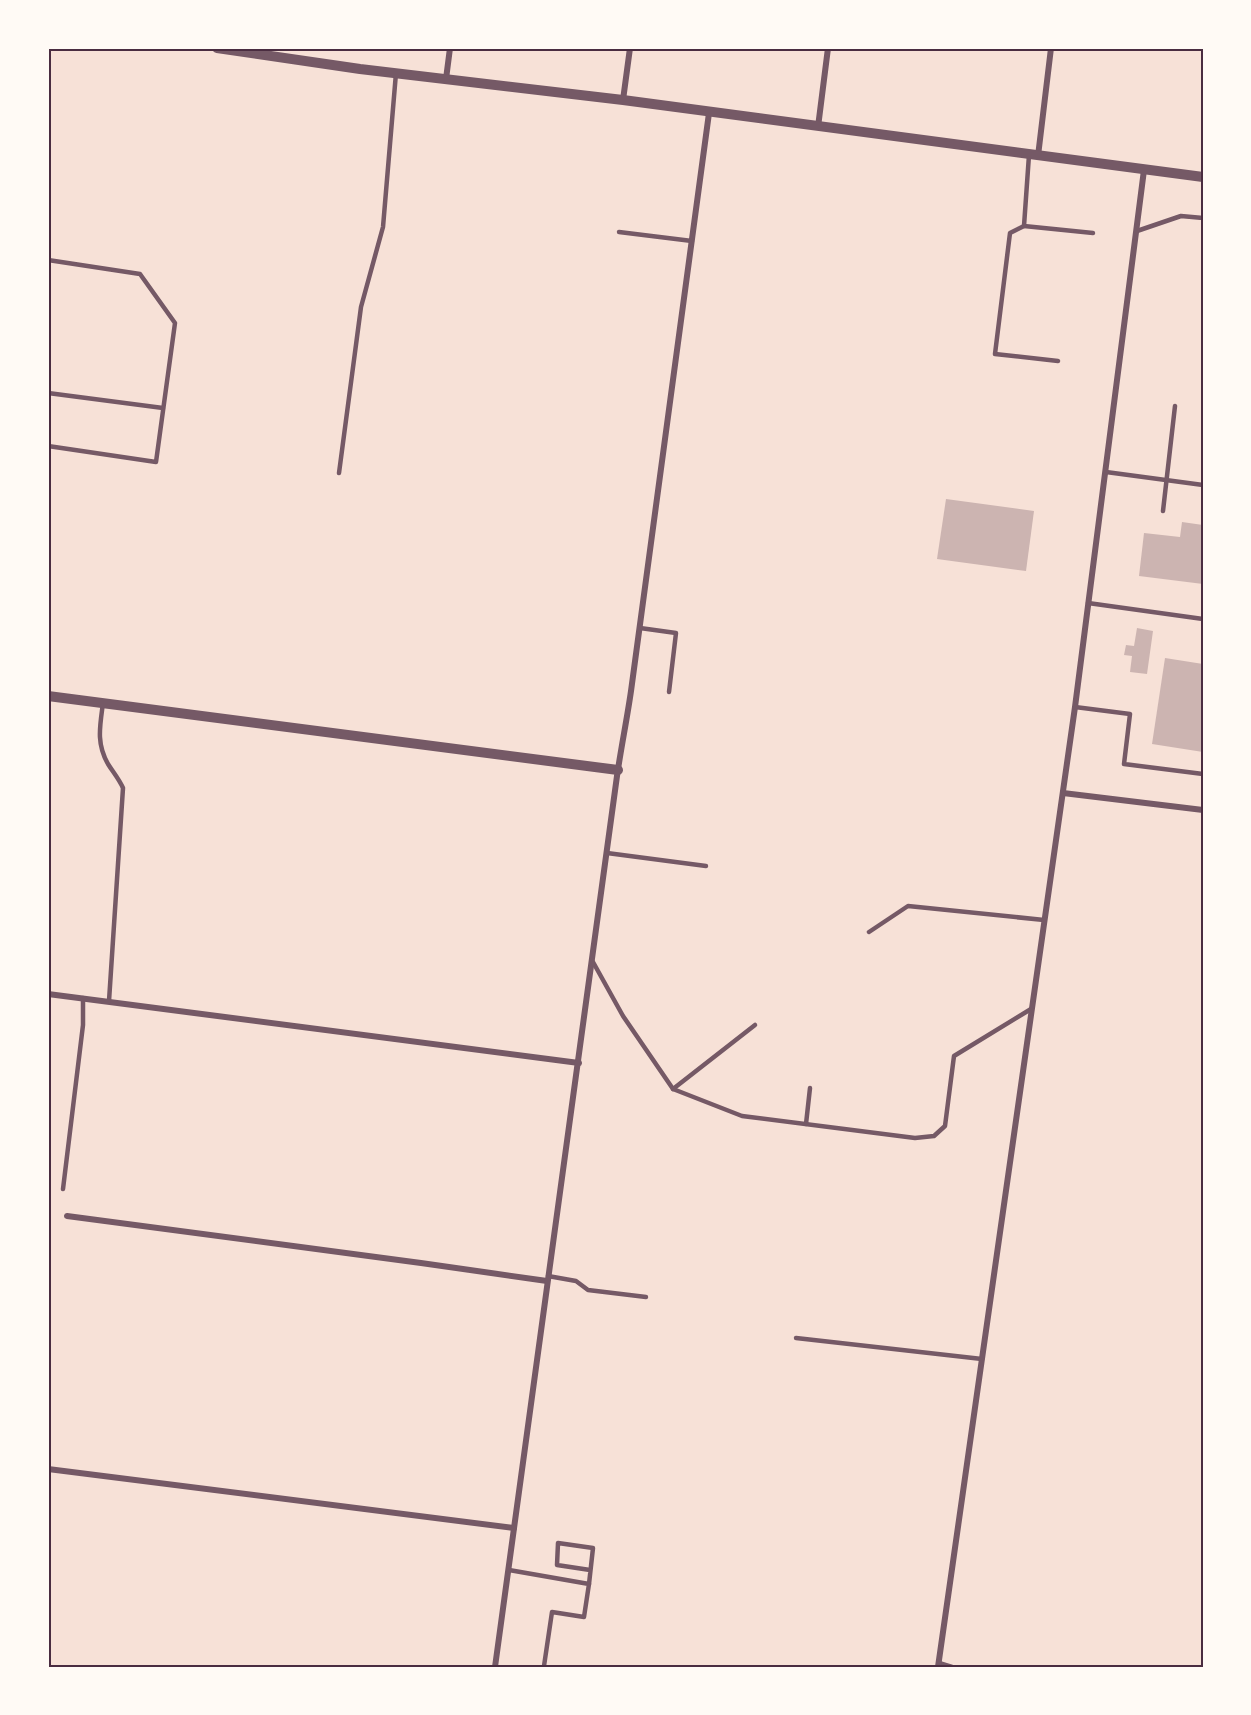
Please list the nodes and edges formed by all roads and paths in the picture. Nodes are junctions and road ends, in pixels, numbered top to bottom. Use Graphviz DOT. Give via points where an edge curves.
graph roads {
  1 [pos="217,48"];
  2 [pos="450,48"];
  3 [pos="630,48"];
  4 [pos="828,48"];
  5 [pos="1051,48"];
  6 [pos="396,73"];
  7 [pos="446,80"];
  8 [pos="623,100"];
  9 [pos="709,113"];
  10 [pos="818,127"];
  11 [pos="1034,155"];
  12 [pos="1144,170"];
  13 [pos="1203,177"];
  14 [pos="1203,218"];
  15 [pos="1024,226"];
  16 [pos="1137,231"];
  17 [pos="619,232"];
  18 [pos="1093,233"];
  19 [pos="692,241"];
  20 [pos="48,260"];
  21 [pos="1058,361"];
  22 [pos="48,393"];
  23 [pos="1175,406"];
  24 [pos="163,408"];
  25 [pos="48,446"];
  26 [pos="1106,472"];
  27 [pos="339,473"];
  28 [pos="1167,480"];
  29 [pos="1203,485"];
  30 [pos="1163,511"];
  31 [pos="1088,603"];
  32 [pos="1203,619"];
  33 [pos="639,628"];
  34 [pos="669,692"];
  35 [pos="48,696"];
  36 [pos="103,703"];
  37 [pos="1075,707"];
  38 [pos="618,770"];
  39 [pos="1203,774"];
  40 [pos="1063,793"];
  41 [pos="1203,810"];
  42 [pos="607,853"];
  43 [pos="706,866"];
  44 [pos="1044,920"];
  45 [pos="869,932"];
  46 [pos="593,962"];
  47 [pos="48,994"];
  48 [pos="83,998"];
  49 [pos="109,1001"];
  50 [pos="1031,1009"];
  51 [pos="756,1025"];
  52 [pos="579,1063"];
  53 [pos="810,1088"];
  54 [pos="673,1089"];
  55 [pos="806,1124"];
  56 [pos="63,1189"];
  57 [pos="67,1216"];
  58 [pos="548,1278"];
  59 [pos="646,1298"];
  60 [pos="796,1338"];
  61 [pos="982,1359"];
  62 [pos="48,1469"];
  63 [pos="514,1528"];
  64 [pos="508,1570"];
  65 [pos="590,1570"];
  66 [pos="589,1584"];
  67 [pos="939,1665"];
  68 [pos="544,1666"];
  69 [pos="495,1667"];
  70 [pos="952,1667"];
  1 -- 6 [label="street"];
  2 -- 7 [label="street"];
  3 -- 8 [label="street"];
  4 -- 10 [label="street"];
  5 -- 11 [label="street"];
  6 -- 7 [label="street"];
  6 -- 27 [label="lane" via="382,227 361,307"];
  7 -- 8 [label="street"];
  8 -- 9 [label="street"];
  9 -- 10 [label="street"];
  9 -- 19 [label="street"];
  10 -- 11 [label="street"];
  11 -- 12 [label="street"];
  11 -- 15 [label="lane"];
  12 -- 13 [label="street"];
  12 -- 16 [label="street"];
  14 -- 16 [label="lane" via="1181,216"];
  15 -- 18 [label="lane"];
  15 -- 21 [label="lane" via="1010,233 994,354"];
  16 -- 26 [label="street"];
  17 -- 19 [label="lane"];
  19 -- 33 [label="street"];
  20 -- 24 [label="lane" via="140,274 175,323"];
  22 -- 24 [label="lane"];
  23 -- 28 [label="lane"];
  24 -- 25 [label="lane" via="156,462"];
  26 -- 28 [label="lane"];
  26 -- 31 [label="street"];
  28 -- 29 [label="lane"];
  28 -- 30 [label="lane"];
  31 -- 32 [label="lane"];
  31 -- 37 [label="street"];
  33 -- 34 [label="lane" via="676,633"];
  33 -- 38 [label="street"];
  35 -- 36 [label="street"];
  36 -- 38 [label="street"];
  36 -- 49 [label="lane" via="100,745 123,788"];
  37 -- 39 [label="lane" via="1130,714 1124,764"];
  37 -- 40 [label="street"];
  38 -- 42 [label="street"];
  40 -- 41 [label="street"];
  40 -- 44 [label="street"];
  42 -- 43 [label="lane"];
  42 -- 46 [label="street"];
  44 -- 45 [label="lane" via="908,906"];
  44 -- 50 [label="street"];
  46 -- 52 [label="street"];
  46 -- 54 [label="lane" via="623,1016"];
  47 -- 48 [label="street"];
  48 -- 49 [label="street"];
  48 -- 56 [label="lane"];
  49 -- 52 [label="street"];
  50 -- 55 [label="lane" via="954,1056 945,1125 934,1136 915,1138"];
  50 -- 61 [label="street"];
  51 -- 54 [label="lane"];
  52 -- 58 [label="street"];
  53 -- 55 [label="lane"];
  54 -- 55 [label="lane" via="742,1116"];
  57 -- 58 [label="street"];
  58 -- 59 [label="lane" via="576,1281 588,1290"];
  58 -- 63 [label="street"];
  60 -- 61 [label="lane"];
  61 -- 67 [label="street"];
  62 -- 63 [label="street"];
  63 -- 64 [label="street"];
  64 -- 66 [label="lane"];
  64 -- 69 [label="street"];
  65 -- 65 [label="lane" via="593,1548 558,1543 557,1565"];
  65 -- 66 [label="lane"];
  66 -- 68 [label="lane" via="584,1617 552,1612"];
  67 -- 70 [label="lane"];
}
